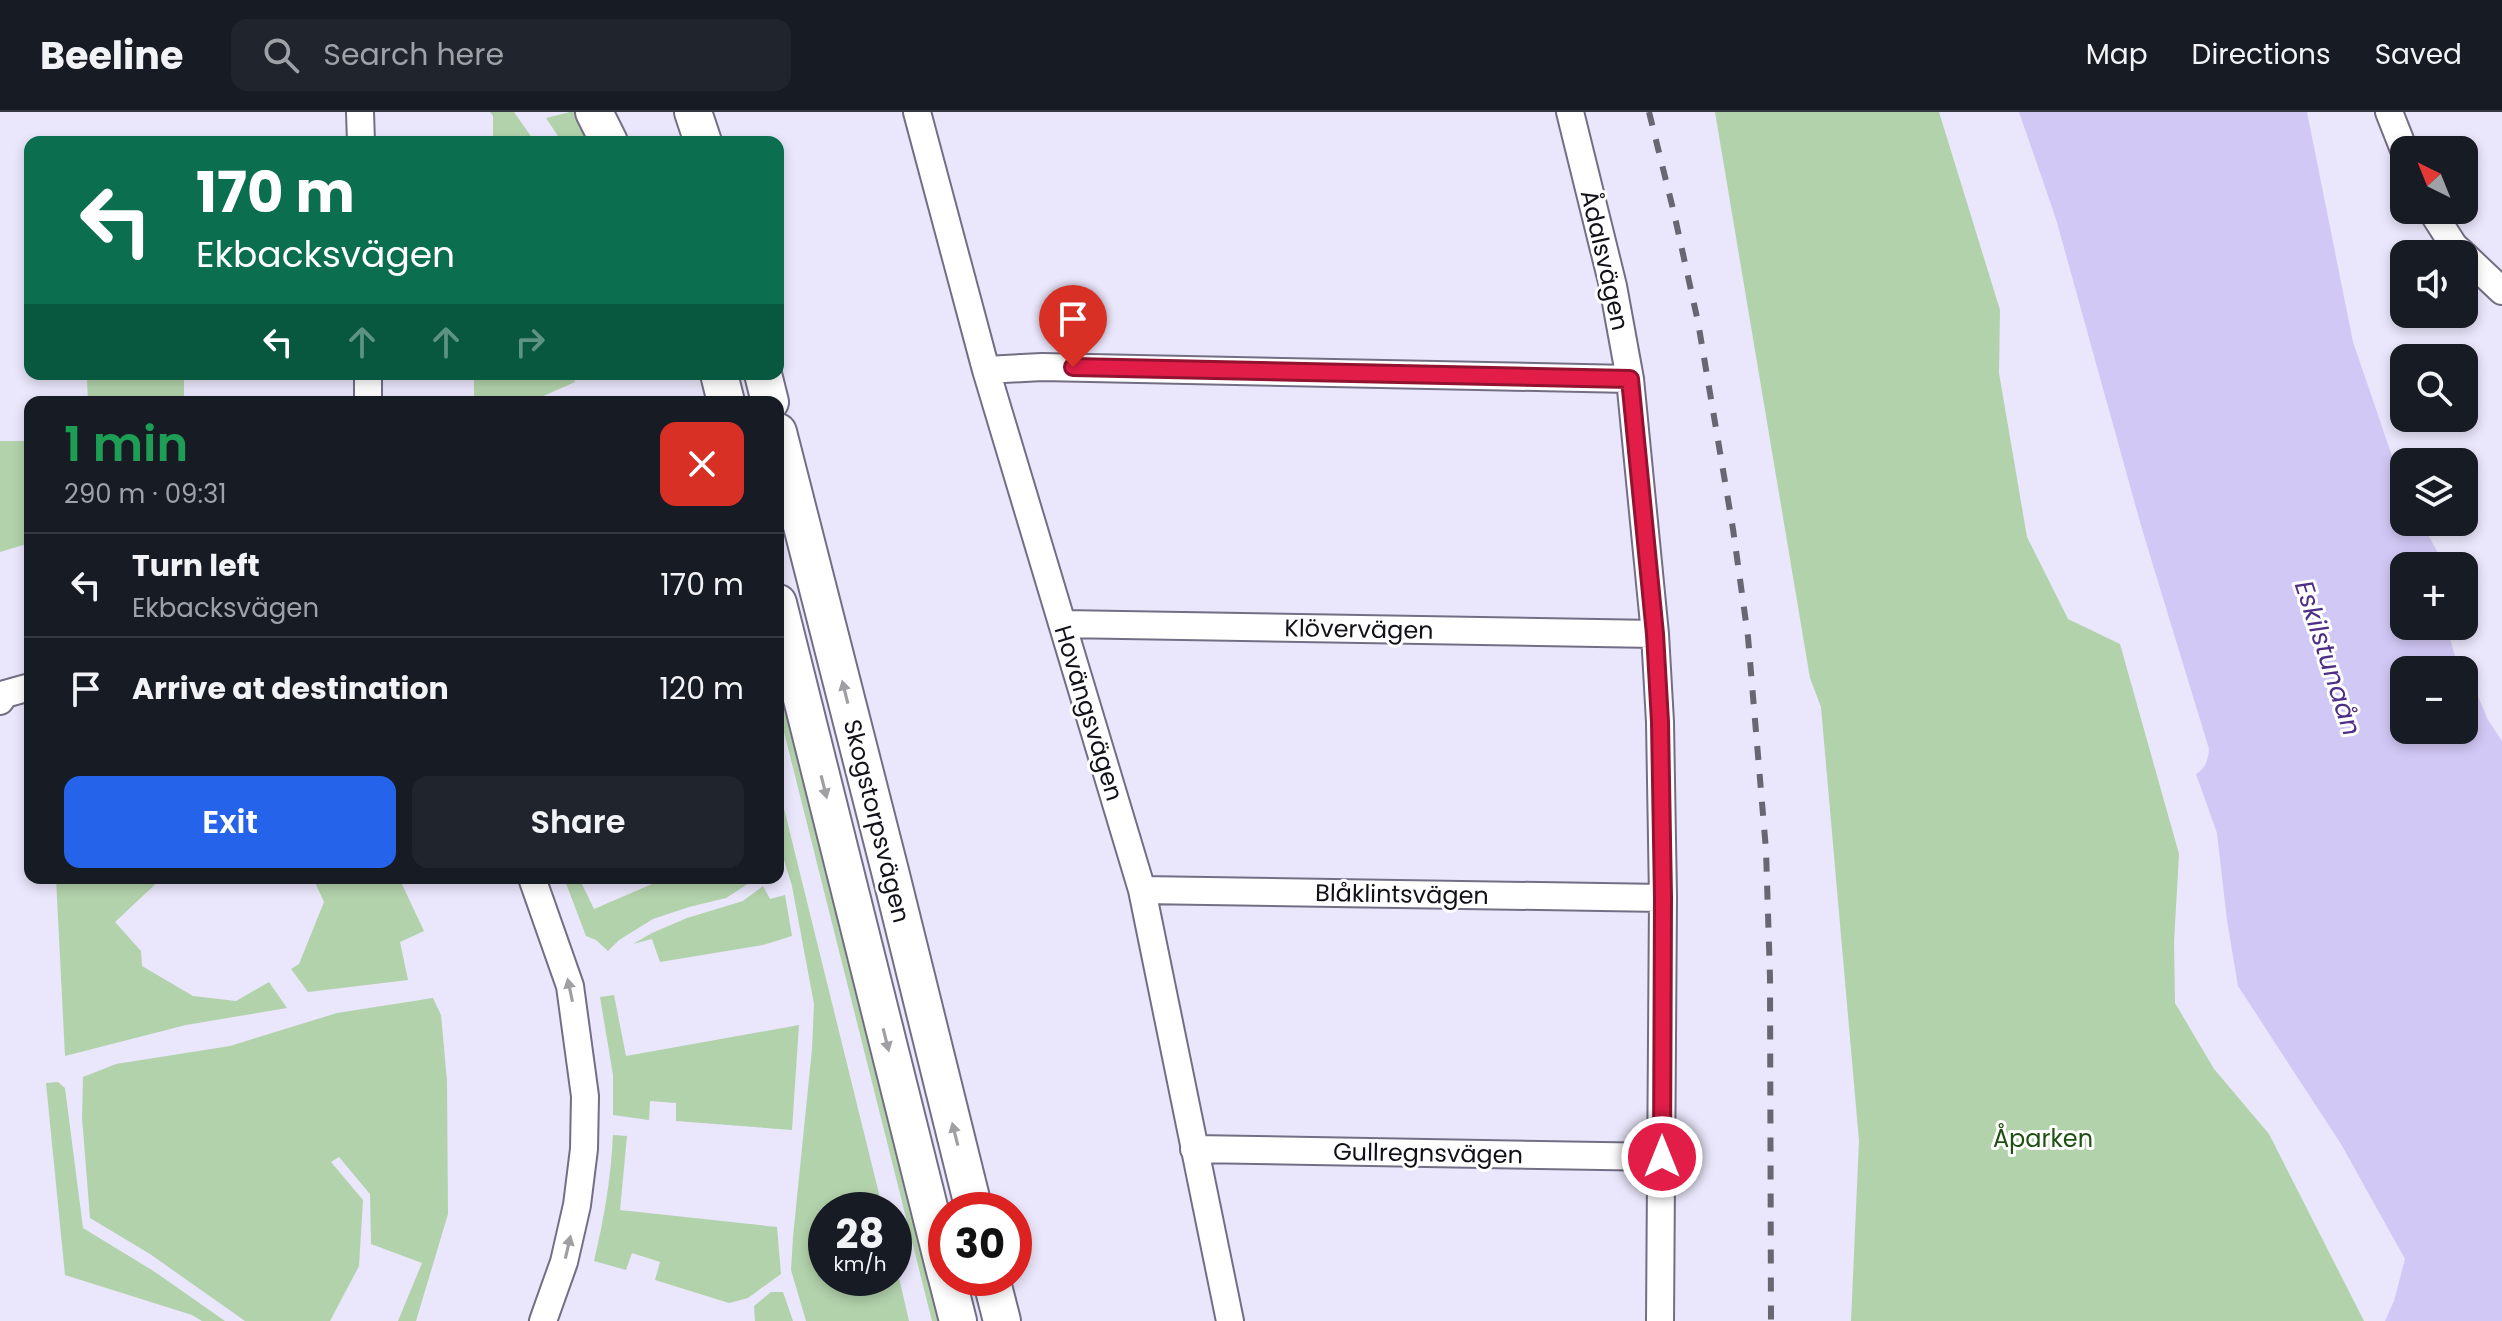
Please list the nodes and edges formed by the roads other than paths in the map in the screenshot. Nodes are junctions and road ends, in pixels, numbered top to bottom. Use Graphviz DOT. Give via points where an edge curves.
graph roads {
  1 [pos="360,112"];
  2 [pos="594,112"];
  3 [pos="693,112"];
  4 [pos="917,112"];
  5 [pos="1570,112"];
  6 [pos="2389,112"];
  7 [pos="361,136"];
  8 [pos="606,136"];
  9 [pos="701,136"];
  10 [pos="2398,136"];
  11 [pos="2478,269"];
  12 [pos="2502,291"];
  13 [pos="986,370"];
  14 [pos="1630,379"];
  15 [pos="784,456"];
  16 [pos="1063,624"];
  17 [pos="784,627"];
  18 [pos="1655,634"];
  19 [pos="534,884"];
  20 [pos="1142,890"];
  21 [pos="1663,898"];
  22 [pos="1194,1149"];
  23 [pos="1662,1157"];
  24 [pos="970,1192"];
  25 [pos="928,1204"];
  26 [pos="951,1296"];
  27 [pos="996,1296"];
  28 [pos="543,1321"];
  29 [pos="958,1321"];
  30 [pos="1002,1321"];
  31 [pos="1230,1321"];
  32 [pos="1660,1321"];
  1 -- 7 [label="street"];
  2 -- 8 [label="main road"];
  3 -- 9 [label="main road"];
  4 -- 13 [label="street, Hovängsvägen"];
  5 -- 14 [label="street, Ådalsvägen"];
  6 -- 10 [label="street"];
  11 -- 12 [label="street"];
  13 -- 14 [label="street"];
  13 -- 16 [label="street, Hovängsvägen"];
  14 -- 18 [label="street, Ådalsvägen"];
  24 -- 15 [label="main road, Skogstorpsvägen, one-way"];
  16 -- 18 [label="street, Klövervägen"];
  16 -- 20 [label="street, Hovängsvägen"];
  17 -- 25 [label="main road, Skogstorpsvägen, one-way"];
  18 -- 21 [label="street, Ådalsvägen"];
  28 -- 19 [label="street, one-way" via="577,1205 585,1096 570,986"];
  20 -- 21 [label="street, Blåklintsvägen"];
  20 -- 22 [label="street, Hovängsvägen"];
  21 -- 23 [label="street, Ådalsvägen"];
  22 -- 23 [label="street, Gullregnsvägen"];
  22 -- 31 [label="street, Hovängsvägen"];
  23 -- 32 [label="street, Ådalsvägen"];
  26 -- 29 [label="main road, Skogstorpsvägen"];
  27 -- 30 [label="main road"];
}
